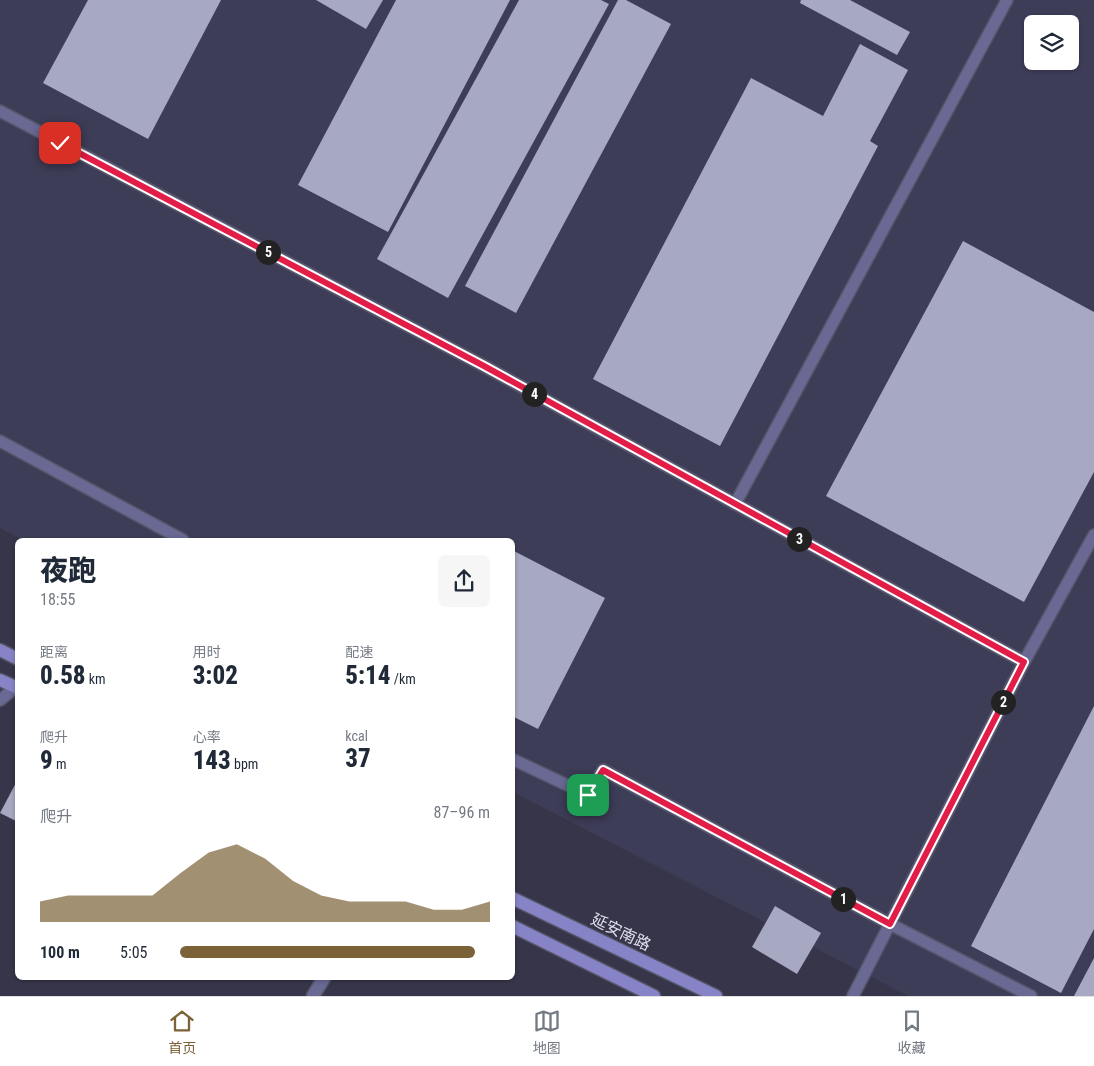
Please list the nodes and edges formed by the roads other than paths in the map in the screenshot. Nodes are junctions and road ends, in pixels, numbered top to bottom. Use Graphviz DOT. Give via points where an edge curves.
graph roads {
  1 [pos="1007,0"];
  2 [pos="0,111"];
  3 [pos="0,441"];
  4 [pos="735,504"];
  5 [pos="1094,535"];
  6 [pos="179,538"];
  7 [pos="0,650"];
  8 [pos="15,658"];
  9 [pos="1024,662"];
  10 [pos="0,680"];
  11 [pos="15,687"];
  12 [pos="15,689"];
  13 [pos="0,700"];
  14 [pos="515,761"];
  15 [pos="515,899"];
  16 [pos="890,924"];
  17 [pos="515,927"];
  18 [pos="323,980"];
  19 [pos="314,996"];
  20 [pos="654,996"];
  21 [pos="716,996"];
  22 [pos="853,996"];
  23 [pos="1031,996"];
  1 -- 4 [label="lane"];
  2 -- 4 [label="lane" via="484,366"];
  3 -- 6 [label="lane"];
  4 -- 9 [label="lane"];
  5 -- 9 [label="lane"];
  7 -- 8 [label="main road"];
  9 -- 16 [label="lane"];
  10 -- 11 [label="main road"];
  12 -- 13 [label="lane"];
  14 -- 16 [label="lane" via="588,795 603,770"];
  15 -- 21 [label="main road, 延安南路"];
  16 -- 22 [label="lane"];
  16 -- 23 [label="lane"];
  17 -- 20 [label="main road"];
  18 -- 19 [label="street"];
}
